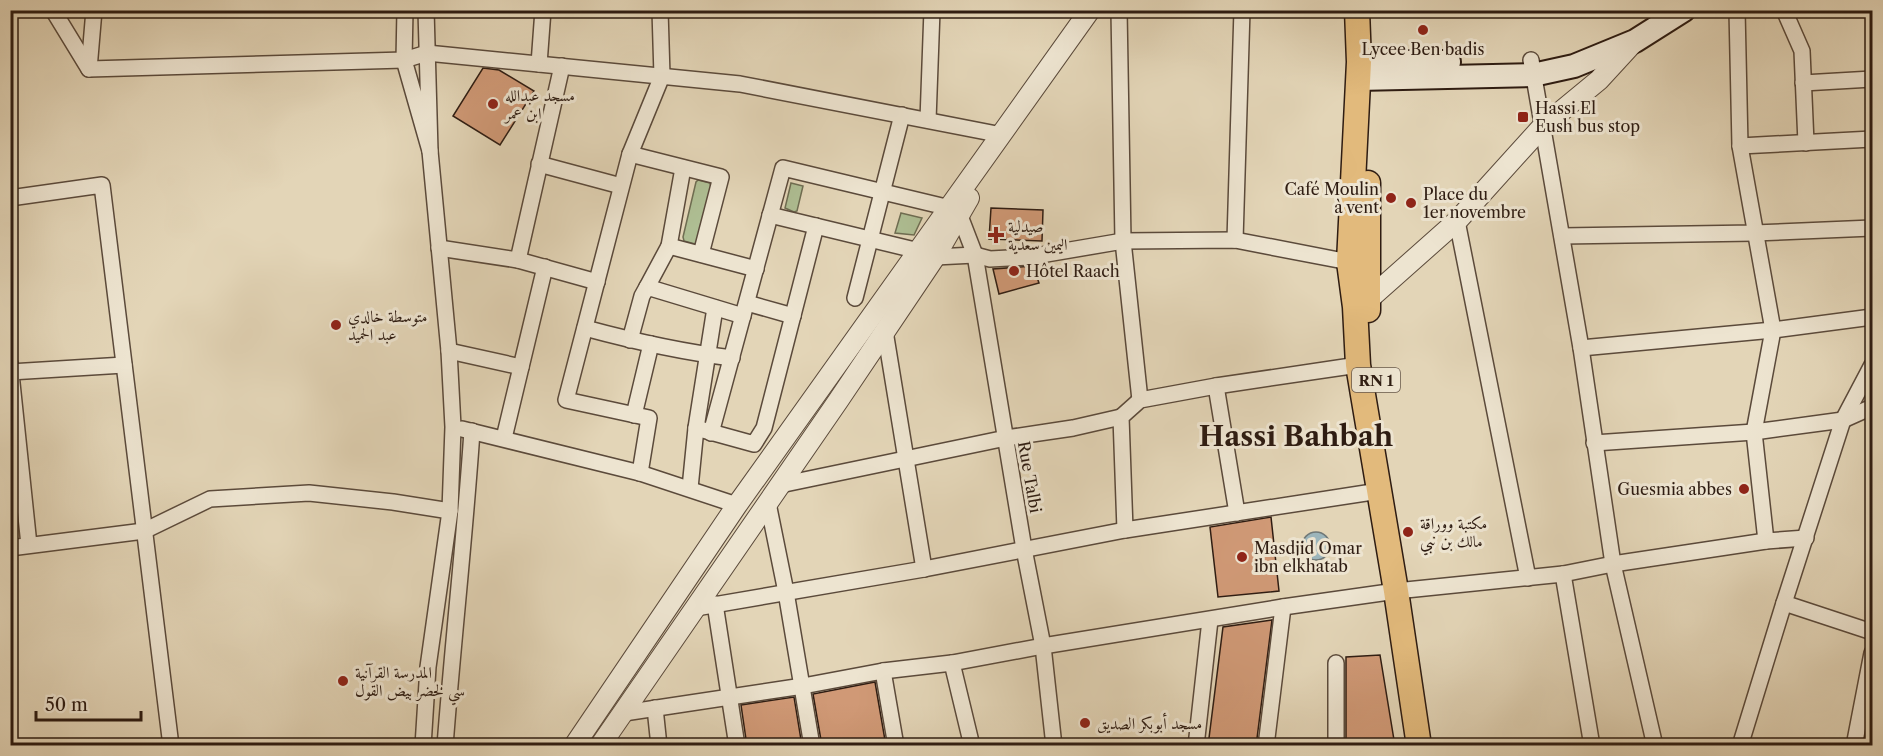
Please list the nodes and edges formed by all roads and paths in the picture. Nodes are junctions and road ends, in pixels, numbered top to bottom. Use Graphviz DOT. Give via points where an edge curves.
graph roads {
  1 [pos="53,10"];
  2 [pos="94,10"];
  3 [pos="405,10"];
  4 [pos="426,10"];
  5 [pos="543,10"];
  6 [pos="660,10"];
  7 [pos="932,10"];
  8 [pos="1090,10"];
  9 [pos="1119,10"];
  10 [pos="1242,10"];
  11 [pos="1358,10"];
  12 [pos="1369,10"];
  13 [pos="1655,10"];
  14 [pos="1684,10"];
  15 [pos="1737,10"];
  16 [pos="1784,10"];
  17 [pos="1635,41"];
  18 [pos="427,53"];
  19 [pos="404,60"];
  20 [pos="539,64"];
  21 [pos="562,66"];
  22 [pos="1532,68"];
  23 [pos="90,69"];
  24 [pos="1363,70"];
  25 [pos="662,76"];
  26 [pos="1872,79"];
  27 [pos="1803,83"];
  28 [pos="902,115"];
  29 [pos="928,120"];
  30 [pos="1542,128"];
  31 [pos="1002,135"];
  32 [pos="1872,139"];
  33 [pos="1806,143"];
  34 [pos="1740,146"];
  35 [pos="430,151"];
  36 [pos="630,154"];
  37 [pos="539,164"];
  38 [pos="683,168"];
  39 [pos="621,186"];
  40 [pos="882,192"];
  41 [pos="10,198"];
  42 [pos="955,212"];
  43 [pos="770,215"];
  44 [pos="1457,221"];
  45 [pos="816,226"];
  46 [pos="1872,228"];
  47 [pos="1754,233"];
  48 [pos="1562,236"];
  49 [pos="870,238"];
  50 [pos="1235,240"];
  51 [pos="1123,241"];
  52 [pos="669,246"];
  53 [pos="439,248"];
  54 [pos="701,254"];
  55 [pos="927,254"];
  56 [pos="975,255"];
  57 [pos="518,260"];
  58 [pos="1349,262"];
  59 [pos="544,267"];
  60 [pos="756,269"];
  61 [pos="597,282"];
  62 [pos="647,287"];
  63 [pos="855,298"];
  64 [pos="1368,300"];
  65 [pos="715,308"];
  66 [pos="745,309"];
  67 [pos="793,316"];
  68 [pos="1872,317"];
  69 [pos="585,328"];
  70 [pos="1773,330"];
  71 [pos="885,331"];
  72 [pos="630,340"];
  73 [pos="651,344"];
  74 [pos="1581,348"];
  75 [pos="449,351"];
  76 [pos="707,355"];
  77 [pos="732,358"];
  78 [pos="124,365"];
  79 [pos="1358,365"];
  80 [pos="1872,365"];
  81 [pos="521,367"];
  82 [pos="11,369"];
  83 [pos="1216,386"];
  84 [pos="1140,399"];
  85 [pos="1872,407"];
  86 [pos="634,415"];
  87 [pos="1121,417"];
  88 [pos="1843,420"];
  89 [pos="453,427"];
  90 [pos="696,428"];
  91 [pos="472,431"];
  92 [pos="1754,432"];
  93 [pos="711,433"];
  94 [pos="504,438"];
  95 [pos="1006,438"];
  96 [pos="1594,443"];
  97 [pos="906,459"];
  98 [pos="640,473"];
  99 [pos="780,485"];
  100 [pos="690,488"];
  101 [pos="1379,491"];
  102 [pos="768,503"];
  103 [pos="738,505"];
  104 [pos="450,511"];
  105 [pos="1237,513"];
  106 [pos="1125,530"];
  107 [pos="144,531"];
  108 [pos="1806,538"];
  109 [pos="1766,541"];
  110 [pos="29,545"];
  111 [pos="10,548"];
  112 [pos="1024,549"];
  113 [pos="1614,564"];
  114 [pos="924,569"];
  115 [pos="1563,574"];
  116 [pos="1528,578"];
  117 [pos="1404,590"];
  118 [pos="786,592"];
  119 [pos="1784,603"];
  120 [pos="705,606"];
  121 [pos="1282,607"];
  122 [pos="1210,620"];
  123 [pos="1872,632"];
  124 [pos="1043,646"];
  125 [pos="1872,653"];
  126 [pos="952,663"];
  127 [pos="1336,663"];
  128 [pos="883,670"];
  129 [pos="803,686"];
  130 [pos="729,697"];
  131 [pos="654,708"];
  132 [pos="624,713"];
  133 [pos="171,746"];
  134 [pos="423,746"];
  135 [pos="445,746"];
  136 [pos="574,746"];
  137 [pos="600,746"];
  138 [pos="659,746"];
  139 [pos="737,746"];
  140 [pos="812,746"];
  141 [pos="896,746"];
  142 [pos="972,746"];
  143 [pos="1054,746"];
  144 [pos="1196,746"];
  145 [pos="1266,746"];
  146 [pos="1336,746"];
  147 [pos="1419,746"];
  148 [pos="1435,746"];
  149 [pos="1592,746"];
  150 [pos="1655,746"];
  151 [pos="1740,746"];
  152 [pos="1854,746"];
  1 -- 23 [label="street"];
  2 -- 23 [label="street"];
  3 -- 19 [label="street"];
  4 -- 18 [label="street"];
  5 -- 20 [label="street"];
  6 -- 25 [label="street"];
  7 -- 29 [label="street"];
  8 -- 31 [label="street"];
  9 -- 51 [label="street"];
  10 -- 50 [label="street"];
  11 -- 24 [label="main road, RN 1"];
  12 -- 24 [label="main road, RN 1"];
  13 -- 22 [label="main road" via="1622,30"];
  14 -- 17 [label="main road"];
  15 -- 34 [label="street"];
  16 -- 27 [label="street" via="1802,51"];
  17 -- 22 [label="main road" via="1574,66"];
  17 -- 30 [label="street" via="1599,80"];
  18 -- 19 [label="street"];
  18 -- 20 [label="street"];
  18 -- 35 [label="street"];
  19 -- 23 [label="street"];
  19 -- 35 [label="street"];
  20 -- 21 [label="street"];
  21 -- 25 [label="street"];
  21 -- 37 [label="street"];
  22 -- 24 [label="main road"];
  22 -- 30 [label="street"];
  24 -- 58 [label="main road, RN 1"];
  24 -- 64 [label="main road, RN 1"];
  25 -- 28 [label="street" via="741,84"];
  25 -- 36 [label="street"];
  26 -- 27 [label="street"];
  27 -- 33 [label="street"];
  28 -- 29 [label="street"];
  28 -- 40 [label="street"];
  29 -- 31 [label="street"];
  30 -- 44 [label="street"];
  30 -- 48 [label="street"];
  31 -- 42 [label="street"];
  32 -- 33 [label="street"];
  33 -- 34 [label="street"];
  34 -- 47 [label="street"];
  35 -- 53 [label="street"];
  36 -- 38 [label="street"];
  36 -- 39 [label="street"];
  37 -- 39 [label="street"];
  37 -- 57 [label="street"];
  38 -- 52 [label="street"];
  38 -- 54 [label="street" via="721,177"];
  39 -- 61 [label="street"];
  40 -- 42 [label="street"];
  40 -- 43 [label="street" via="783,168"];
  40 -- 49 [label="street"];
  41 -- 78 [label="street" via="102,185"];
  42 -- 55 [label="street"];
  42 -- 56 [label="street, Rue Talbi"];
  43 -- 45 [label="street"];
  43 -- 60 [label="street"];
  44 -- 64 [label="street"];
  44 -- 116 [label="street"];
  45 -- 49 [label="street"];
  45 -- 67 [label="street"];
  46 -- 47 [label="street"];
  47 -- 48 [label="street"];
  47 -- 70 [label="street"];
  48 -- 74 [label="street"];
  49 -- 55 [label="street"];
  49 -- 63 [label="street"];
  50 -- 51 [label="street"];
  50 -- 58 [label="street"];
  51 -- 56 [label="street" via="1029,257 990,260"];
  51 -- 84 [label="street"];
  52 -- 54 [label="street"];
  52 -- 62 [label="street"];
  53 -- 57 [label="street"];
  53 -- 75 [label="street"];
  54 -- 60 [label="street"];
  55 -- 56 [label="street"];
  55 -- 71 [label="street"];
  55 -- 103 [label="street"];
  56 -- 95 [label="street, Rue Talbi"];
  57 -- 59 [label="street"];
  58 -- 79 [label="main road, RN 1"];
  59 -- 61 [label="street"];
  59 -- 81 [label="street"];
  60 -- 66 [label="street"];
  61 -- 69 [label="street"];
  62 -- 65 [label="street"];
  62 -- 72 [label="street"];
  64 -- 117 [label="main road, RN 1" via="1368,332"];
  65 -- 66 [label="street"];
  65 -- 76 [label="street"];
  66 -- 67 [label="street"];
  66 -- 77 [label="street"];
  67 -- 93 [label="street" via="765,428 754,444"];
  68 -- 70 [label="street"];
  69 -- 72 [label="street"];
  69 -- 86 [label="street" via="566,400"];
  70 -- 74 [label="street"];
  70 -- 92 [label="street"];
  71 -- 97 [label="street"];
  71 -- 99 [label="street"];
  72 -- 73 [label="street"];
  73 -- 76 [label="street"];
  73 -- 86 [label="street"];
  74 -- 96 [label="street"];
  75 -- 81 [label="street"];
  75 -- 89 [label="street"];
  76 -- 77 [label="street"];
  76 -- 90 [label="street"];
  77 -- 93 [label="street"];
  78 -- 82 [label="street"];
  78 -- 107 [label="street"];
  79 -- 83 [label="street"];
  79 -- 101 [label="main road, RN 1"];
  80 -- 88 [label="street"];
  81 -- 94 [label="street"];
  82 -- 110 [label="street"];
  83 -- 84 [label="street"];
  83 -- 105 [label="street"];
  84 -- 87 [label="street"];
  85 -- 88 [label="street"];
  86 -- 98 [label="street" via="649,418"];
  87 -- 95 [label="street"];
  87 -- 106 [label="street"];
  88 -- 92 [label="street"];
  88 -- 108 [label="street"];
  89 -- 91 [label="street"];
  89 -- 104 [label="street"];
  90 -- 93 [label="street"];
  90 -- 100 [label="street"];
  91 -- 94 [label="street"];
  91 -- 135 [label="street"];
  92 -- 96 [label="street"];
  92 -- 109 [label="street"];
  94 -- 98 [label="street"];
  95 -- 97 [label="street"];
  95 -- 112 [label="street, Rue Talbi"];
  96 -- 113 [label="street"];
  97 -- 99 [label="street"];
  97 -- 114 [label="street"];
  98 -- 100 [label="street"];
  99 -- 102 [label="street"];
  100 -- 103 [label="street"];
  101 -- 105 [label="street"];
  101 -- 117 [label="main road, RN 1"];
  102 -- 118 [label="street"];
  102 -- 120 [label="street"];
  103 -- 136 [label="street"];
  104 -- 107 [label="street" via="309,493 210,499"];
  104 -- 134 [label="street" via="428,667"];
  105 -- 106 [label="street"];
  106 -- 112 [label="street"];
  107 -- 110 [label="street"];
  107 -- 133 [label="street"];
  108 -- 109 [label="street"];
  108 -- 119 [label="street"];
  109 -- 113 [label="street"];
  110 -- 111 [label="street"];
  112 -- 114 [label="street"];
  112 -- 124 [label="street, Rue Talbi"];
  113 -- 115 [label="street"];
  113 -- 150 [label="street"];
  114 -- 118 [label="street"];
  115 -- 116 [label="street"];
  115 -- 149 [label="street"];
  116 -- 117 [label="street"];
  117 -- 121 [label="street"];
  117 -- 147 [label="main road, RN 1"];
  117 -- 148 [label="main road, RN 1"];
  118 -- 120 [label="street"];
  118 -- 129 [label="street"];
  119 -- 123 [label="street"];
  119 -- 151 [label="street"];
  120 -- 130 [label="street"];
  120 -- 132 [label="street"];
  121 -- 122 [label="street"];
  121 -- 145 [label="street"];
  122 -- 124 [label="street"];
  122 -- 144 [label="street"];
  124 -- 126 [label="street"];
  124 -- 143 [label="street, Rue Talbi"];
  125 -- 152 [label="street"];
  126 -- 128 [label="street"];
  126 -- 142 [label="street"];
  127 -- 146 [label="street"];
  128 -- 129 [label="street"];
  128 -- 141 [label="street"];
  129 -- 130 [label="street"];
  129 -- 140 [label="street"];
  130 -- 131 [label="street"];
  130 -- 139 [label="street"];
  131 -- 132 [label="street"];
  131 -- 138 [label="street"];
  132 -- 137 [label="street"];
}
